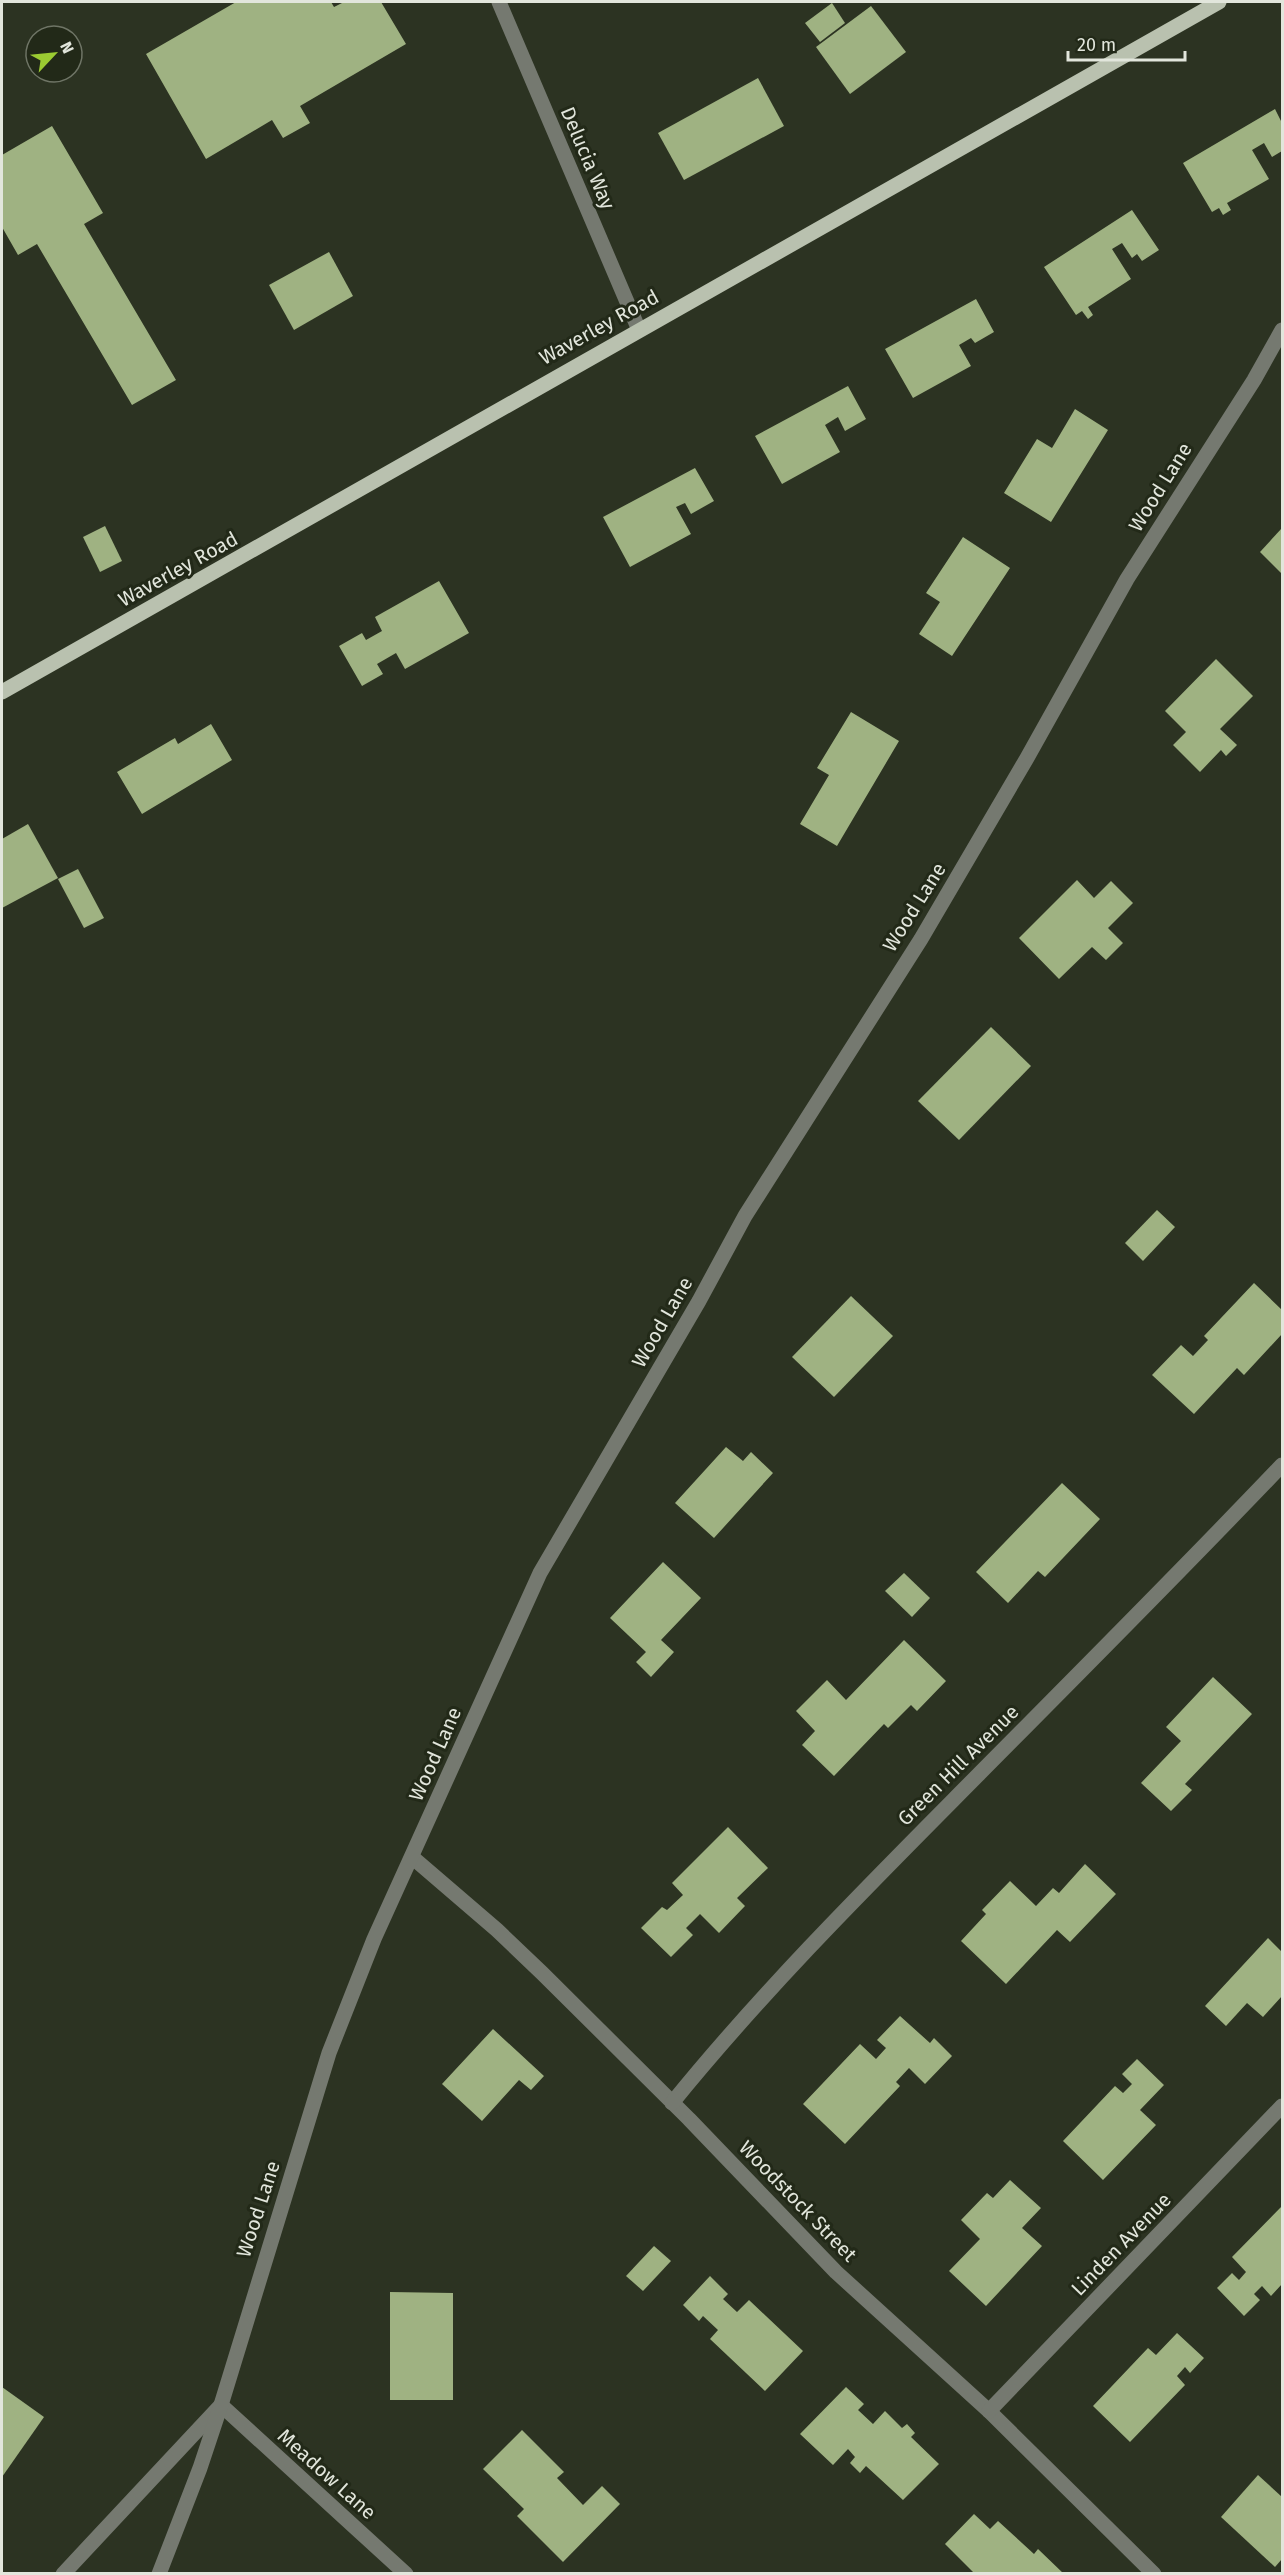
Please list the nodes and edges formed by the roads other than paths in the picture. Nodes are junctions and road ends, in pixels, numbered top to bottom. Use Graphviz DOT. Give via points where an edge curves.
graph roads {
  1 [pos="499,2"];
  2 [pos="1219,2"];
  3 [pos="639,330"];
  4 [pos="1282,330"];
  5 [pos="2,692"];
  6 [pos="1282,1465"];
  7 [pos="412,1857"];
  8 [pos="672,2103"];
  9 [pos="1282,2106"];
  10 [pos="221,2405"];
  11 [pos="989,2411"];
  12 [pos="63,2574"];
  13 [pos="159,2574"];
  14 [pos="406,2574"];
  15 [pos="1154,2574"];
  1 -- 3 [label="street, Delucia Way"];
  2 -- 3 [label="main road, Waverley Road"];
  3 -- 5 [label="main road, Waverley Road"];
  4 -- 7 [label="street, Wood Lane" via="1127,579 921,939 745,1216 540,1573"];
  6 -- 8 [label="street, Green Hill Avenue" via="814,1942 726,2036"];
  7 -- 8 [label="street, Woodstock Street" via="497,1930"];
  7 -- 10 [label="street, Wood Lane" via="329,2053"];
  8 -- 11 [label="street, Woodstock Street" via="836,2272"];
  9 -- 11 [label="street, Linden Avenue"];
  10 -- 12 [label="street, Wood Lane"];
  10 -- 13 [label="street, Wood Lane"];
  10 -- 14 [label="street, Meadow Lane"];
  11 -- 15 [label="street, Woodstock Street"];
}
